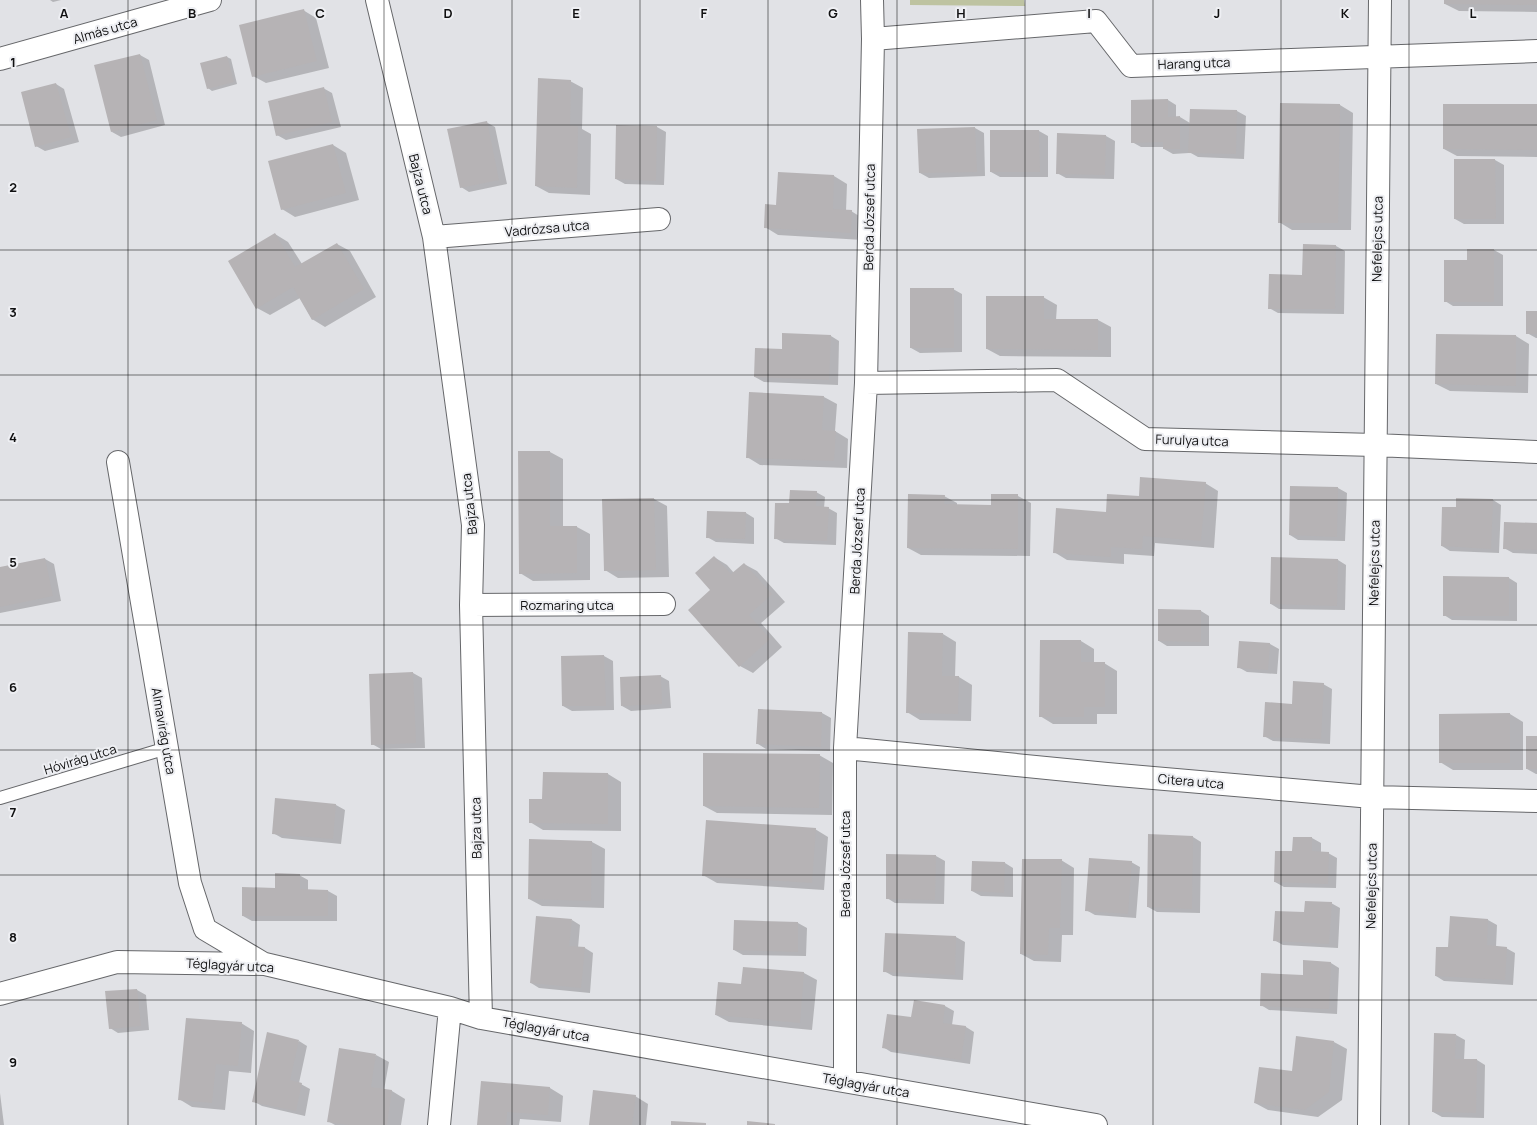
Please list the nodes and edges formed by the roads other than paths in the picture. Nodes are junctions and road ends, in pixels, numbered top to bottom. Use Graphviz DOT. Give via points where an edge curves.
graph roads {
  1 [pos="210,0"];
  2 [pos="377,0"];
  3 [pos="872,0"];
  4 [pos="1380,0"];
  5 [pos="873,39"];
  6 [pos="1537,51"];
  7 [pos="1379,57"];
  8 [pos="0,59"];
  9 [pos="659,219"];
  10 [pos="434,237"];
  11 [pos="866,383"];
  12 [pos="1376,445"];
  13 [pos="1537,452"];
  14 [pos="118,462"];
  15 [pos="664,604"];
  16 [pos="471,605"];
  17 [pos="167,748"];
  18 [pos="845,748"];
  19 [pos="1372,797"];
  20 [pos="0,798"];
  21 [pos="1537,801"];
  22 [pos="266,964"];
  23 [pos="0,994"];
  24 [pos="450,1008"];
  25 [pos="481,1018"];
  26 [pos="845,1081"];
  27 [pos="439,1125"];
  28 [pos="1096,1125"];
  29 [pos="1369,1125"];
  1 -- 8 [label="street, Almás utca"];
  2 -- 10 [label="street, Bajza utca"];
  3 -- 5 [label="street, Berda József utca"];
  4 -- 7 [label="street, Nefelejcs utca"];
  5 -- 7 [label="street, Harang utca" via="1096,21 1131,66"];
  5 -- 11 [label="street, Berda József utca"];
  6 -- 7 [label="street, Harang utca"];
  7 -- 12 [label="street, Nefelejcs utca"];
  9 -- 10 [label="street, Vadrózsa utca"];
  10 -- 16 [label="street, Bajza utca" via="473,525"];
  11 -- 12 [label="street, Furulya utca" via="1057,380 1145,439"];
  11 -- 18 [label="street, Berda József utca"];
  12 -- 13 [label="street, Furulya utca"];
  12 -- 19 [label="street, Nefelejcs utca"];
  14 -- 17 [label="street, Almavirág utca"];
  15 -- 16 [label="street, Rozmaring utca"];
  16 -- 25 [label="street, Bajza utca"];
  17 -- 20 [label="lane, Hóvirág utca"];
  17 -- 22 [label="street, Almavirág utca" via="190,883 205,929"];
  18 -- 19 [label="street, Citera utca"];
  18 -- 26 [label="street, Berda József utca"];
  19 -- 21 [label="street, Citera utca"];
  19 -- 29 [label="street, Nefelejcs utca"];
  22 -- 23 [label="street, Téglagyár utca" via="117,962"];
  22 -- 24 [label="street, Téglagyár utca"];
  24 -- 25 [label="street, Téglagyár utca"];
  24 -- 27 [label="street"];
  25 -- 26 [label="street, Téglagyár utca"];
  26 -- 28 [label="street, Téglagyár utca"];
}
